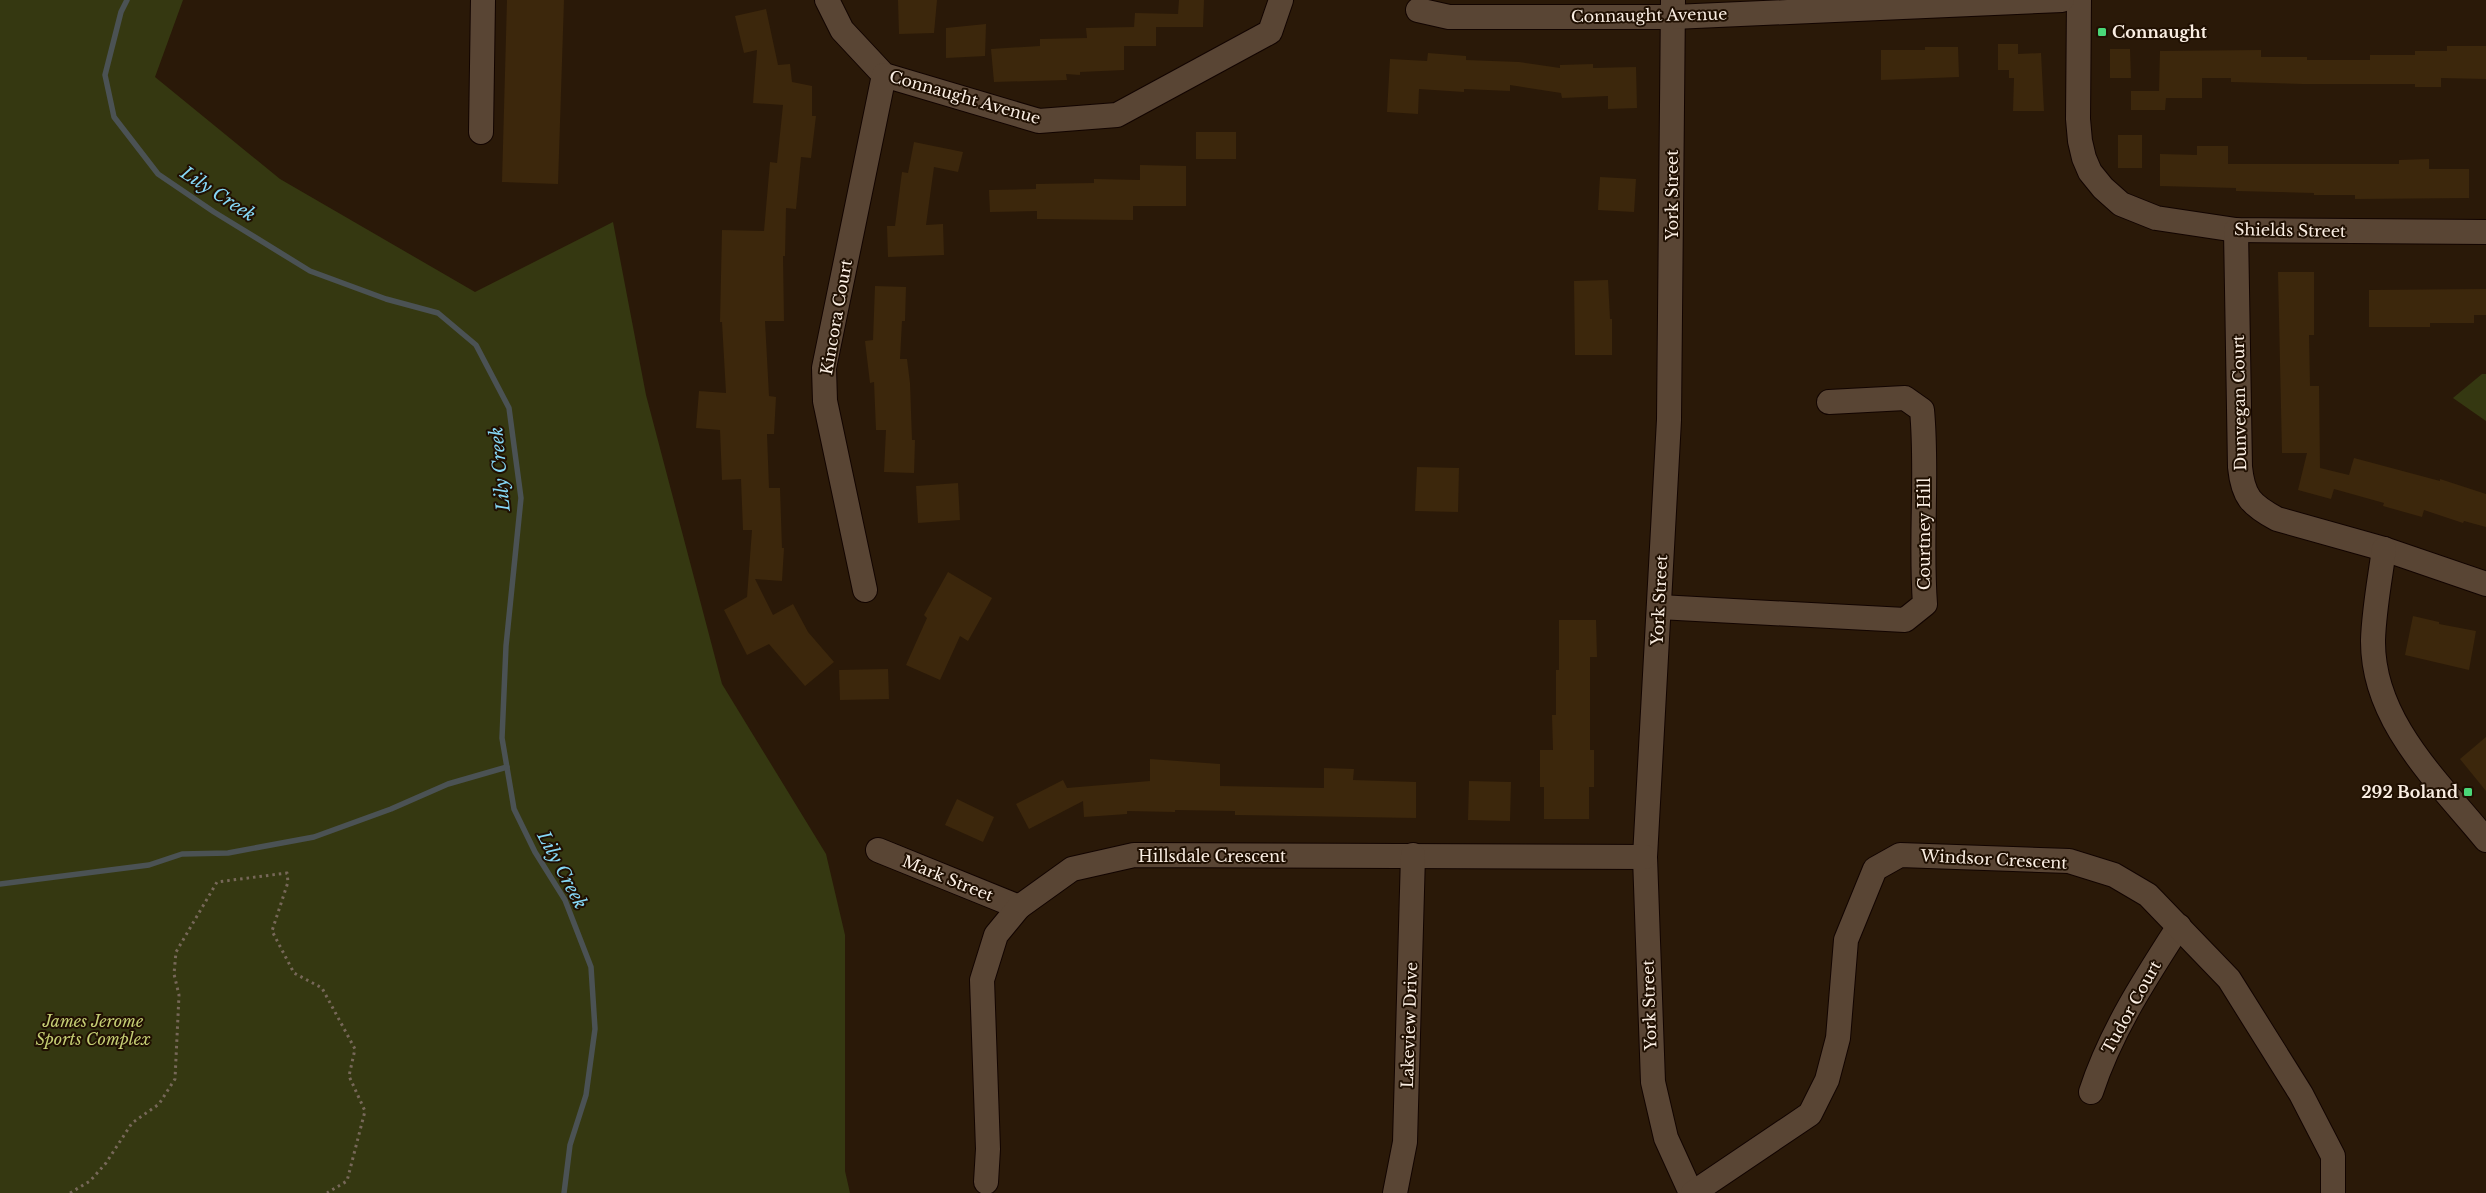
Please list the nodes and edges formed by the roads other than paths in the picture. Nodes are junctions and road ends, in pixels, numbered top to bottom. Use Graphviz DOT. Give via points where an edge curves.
graph roads {
  1 [pos="483,0"];
  2 [pos="827,0"];
  3 [pos="1280,0"];
  4 [pos="2062,0"];
  5 [pos="2078,0"];
  6 [pos="1673,8"];
  7 [pos="1418,10"];
  8 [pos="884,75"];
  9 [pos="481,132"];
  10 [pos="2236,230"];
  11 [pos="2486,232"];
  12 [pos="1829,402"];
  13 [pos="2384,549"];
  14 [pos="2486,584"];
  15 [pos="865,590"];
  16 [pos="1659,607"];
  17 [pos="2486,840"];
  18 [pos="878,850"];
  19 [pos="1413,855"];
  20 [pos="1645,857"];
  21 [pos="1018,907"];
  22 [pos="2179,926"];
  23 [pos="2091,1092"];
  24 [pos="986,1182"];
  25 [pos="1395,1193"];
  26 [pos="1692,1193"];
  27 [pos="2333,1193"];
  1 -- 9 [label="street"];
  2 -- 8 [label="street, Connaught Avenue" via="842,30"];
  3 -- 8 [label="street, Connaught Avenue" via="1270,32 1117,115 1038,121"];
  4 -- 6 [label="street, Connaught Avenue"];
  5 -- 10 [label="street, Shields Street" via="2080,141 2084,158 2103,188 2121,204 2156,218"];
  6 -- 7 [label="street, Connaught Avenue" via="1449,17"];
  6 -- 16 [label="street, York Street" via="1669,400"];
  8 -- 15 [label="street, Kincora Court" via="824,368 825,401"];
  10 -- 11 [label="street, Shields Street"];
  10 -- 13 [label="street, Dunvegan Court" via="2240,467 2246,496 2261,511 2276,519"];
  12 -- 16 [label="street, Courtney Hill" via="1905,398 1922,410 1925,441 1925,604 1905,620"];
  13 -- 14 [label="street, Dunvegan Court"];
  13 -- 17 [label="street" via="2373,640 2376,669 2388,709 2398,730"];
  16 -- 20 [label="street, York Street"];
  18 -- 21 [label="street, Mark Street"];
  19 -- 20 [label="street, Hillsdale Crescent"];
  19 -- 21 [label="street, Hillsdale Crescent" via="1134,855 1072,869"];
  19 -- 25 [label="street, Lakeview Drive" via="1404,1142"];
  20 -- 26 [label="street, York Street" via="1652,1082 1666,1138"];
  21 -- 24 [label="street, Hillsdale Crescent" via="996,935 982,980 988,1149"];
  22 -- 23 [label="street, Tudor Court" via="2131,1002 2100,1063"];
  22 -- 26 [label="street, Windsor Crescent" via="2148,895 2114,875 2069,861 1900,855 1875,869 1846,940 1838,1038 1827,1080 1810,1114"];
  22 -- 27 [label="street, Windsor Crescent" via="2229,979 2301,1094 2332,1156"];
}
